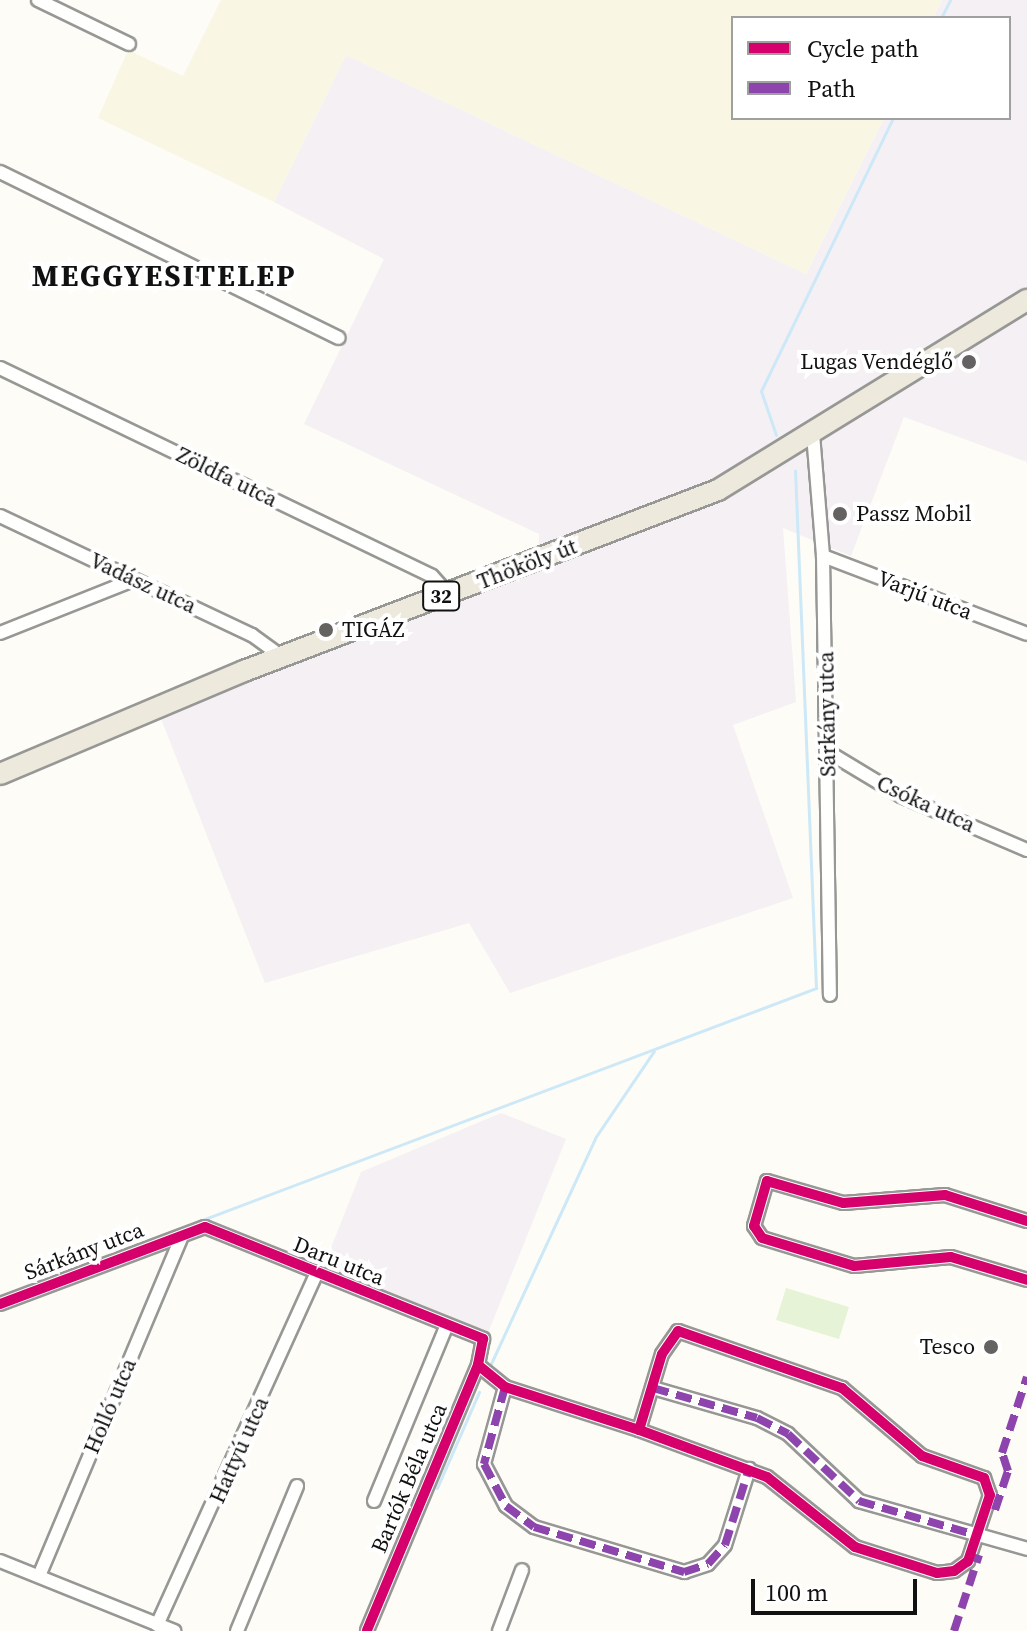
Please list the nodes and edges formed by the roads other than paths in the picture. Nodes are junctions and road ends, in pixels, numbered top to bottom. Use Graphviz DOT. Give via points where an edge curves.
graph roads {
  1 [pos="38,0"];
  2 [pos="129,44"];
  3 [pos="0,172"];
  4 [pos="1027,300"];
  5 [pos="339,338"];
  6 [pos="0,368"];
  7 [pos="813,434"];
  8 [pos="0,516"];
  9 [pos="823,556"];
  10 [pos="133,580"];
  11 [pos="448,594"];
  12 [pos="0,633"];
  13 [pos="1027,634"];
  14 [pos="282,657"];
  15 [pos="828,752"];
  16 [pos="0,774"];
  17 [pos="1027,850"];
  18 [pos="830,995"];
  19 [pos="1027,1221"];
  20 [pos="182,1236"];
  21 [pos="316,1274"];
  22 [pos="1027,1280"];
  23 [pos="0,1304"];
  24 [pos="446,1327"];
  25 [pos="483,1339"];
  26 [pos="478,1365"];
  27 [pos="505,1387"];
  28 [pos="653,1388"];
  29 [pos="639,1430"];
  30 [pos="749,1469"];
  31 [pos="297,1486"];
  32 [pos="374,1501"];
  33 [pos="976,1535"];
  34 [pos="1027,1549"];
  35 [pos="0,1561"];
  36 [pos="522,1570"];
  37 [pos="39,1576"];
  38 [pos="157,1625"];
  39 [pos="174,1631"];
  40 [pos="237,1631"];
  41 [pos="367,1631"];
  42 [pos="499,1631"];
  1 -- 2 [label="street"];
  3 -- 5 [label="street"];
  4 -- 7 [label="main road, Thököly út / 32"];
  6 -- 11 [label="street, Zöldfa utca" via="432,576"];
  7 -- 9 [label="street, Sárkány utca"];
  7 -- 11 [label="main road, Thököly út / 32" via="718,490"];
  8 -- 10 [label="street, Vadász utca"];
  9 -- 13 [label="street, Varjú utca"];
  9 -- 15 [label="street, Sárkány utca"];
  10 -- 12 [label="street"];
  10 -- 14 [label="street, Vadász utca" via="252,635"];
  11 -- 14 [label="main road, Thököly út / 32"];
  14 -- 16 [label="main road, Thököly út / 32"];
  15 -- 17 [label="street, Csóka utca" via="901,796"];
  15 -- 18 [label="street, Sárkány utca"];
  19 -- 22 [label="street" via="945,1195 843,1203 767,1181 754,1226 762,1238 854,1266 951,1257"];
  20 -- 21 [label="street, Daru utca" via="205,1227 219,1230"];
  20 -- 23 [label="street, Sárkány utca"];
  20 -- 37 [label="street, Holló utca"];
  21 -- 24 [label="street, Daru utca"];
  21 -- 38 [label="street, Hattyú utca"];
  24 -- 25 [label="street, Daru utca"];
  24 -- 32 [label="street"];
  25 -- 26 [label="street, Bartók Béla utca"];
  26 -- 27 [label="street"];
  26 -- 41 [label="street, Bartók Béla utca"];
  27 -- 29 [label="street"];
  27 -- 30 [label="street" via="484,1464 506,1506 534,1527 684,1572 708,1564 725,1545"];
  28 -- 29 [label="street"];
  28 -- 33 [label="street" via="757,1418 788,1434 859,1501"];
  28 -- 33 [label="street" via="662,1354 678,1331 842,1388 922,1456 990,1484"];
  29 -- 30 [label="street"];
  30 -- 33 [label="street" via="767,1477 855,1547 899,1563 937,1573 954,1571 968,1561"];
  31 -- 40 [label="street"];
  33 -- 34 [label="street"];
  35 -- 37 [label="street"];
  36 -- 42 [label="street"];
  37 -- 38 [label="street"];
  38 -- 39 [label="street"];
}
